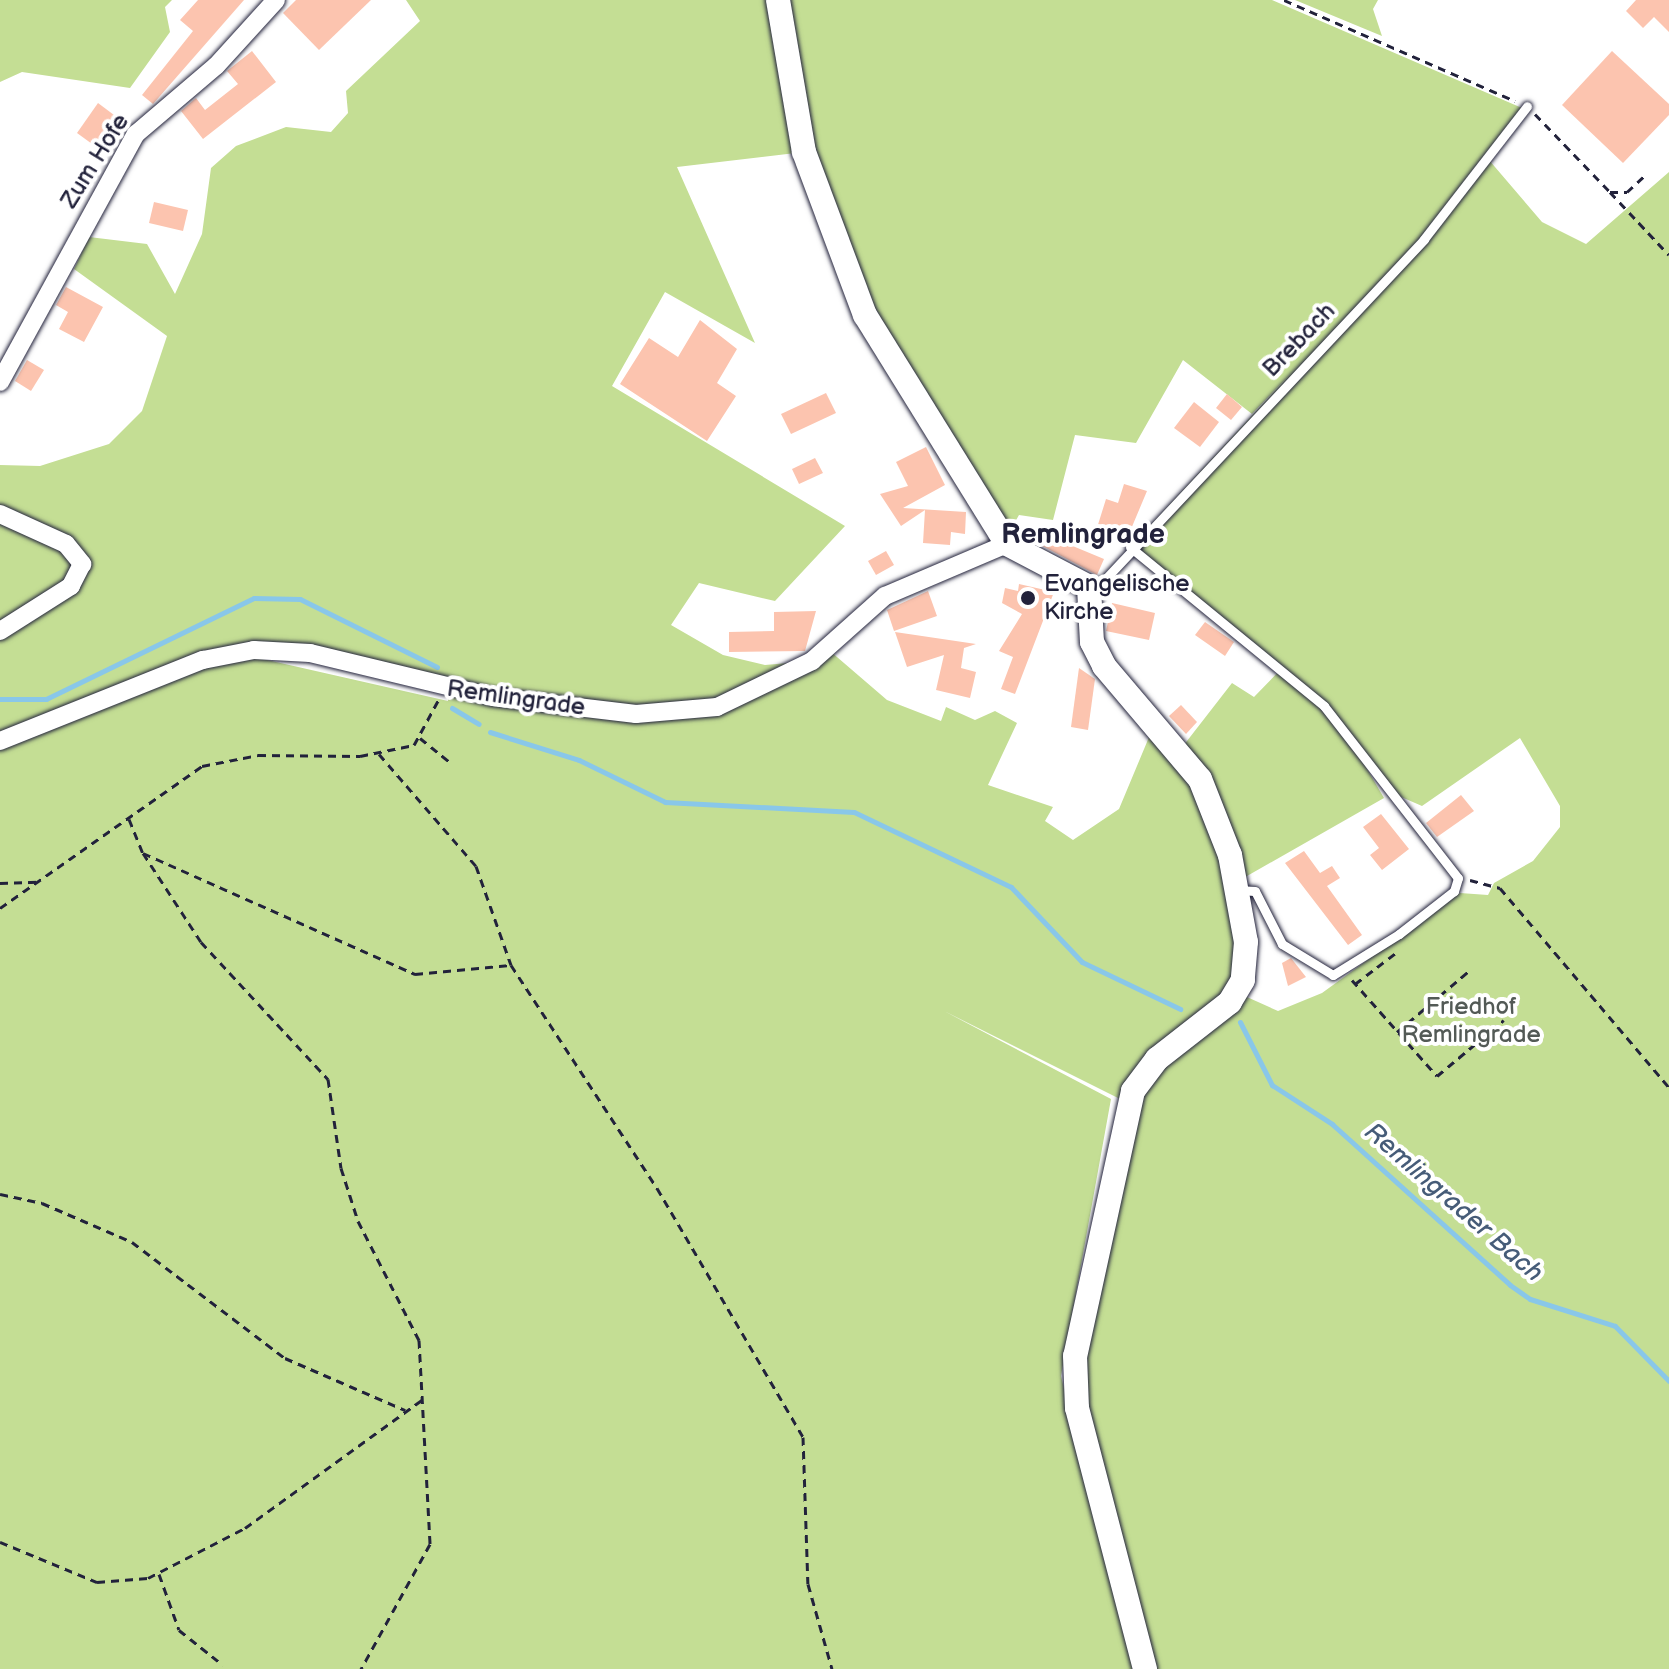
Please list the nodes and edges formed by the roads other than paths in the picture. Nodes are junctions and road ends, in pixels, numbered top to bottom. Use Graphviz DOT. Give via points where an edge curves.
graph roads {
  1 [pos="276,0"];
  2 [pos="778,0"];
  3 [pos="1527,106"];
  4 [pos="0,382"];
  5 [pos="0,514"];
  6 [pos="1007,544"];
  7 [pos="1130,547"];
  8 [pos="1091,594"];
  9 [pos="0,631"];
  10 [pos="0,741"];
  11 [pos="1237,890"];
  12 [pos="1145,1669"];
  1 -- 4 [label="street, Zum Hofe" via="216,66 136,134"];
  2 -- 6 [label="street" via="804,152 865,315"];
  3 -- 7 [label="lane, Brebach" via="1424,239"];
  5 -- 9 [label="street" via="66,544 82,564 71,586"];
  6 -- 8 [label="street" via="1081,581"];
  6 -- 10 [label="street, Remlingrade" via="885,596 812,661 717,707 636,714 443,688 310,653 231,652"];
  7 -- 8 [label="lane, Brebach"];
  7 -- 11 [label="lane" via="1324,706 1458,878 1454,891 1344,971 1322,974 1282,944 1255,891"];
  8 -- 11 [label="street" via="1096,650 1115,685 1207,790"];
  11 -- 12 [label="street" via="1247,955 1238,993 1167,1050 1138,1082 1123,1117 1073,1376"];
}
